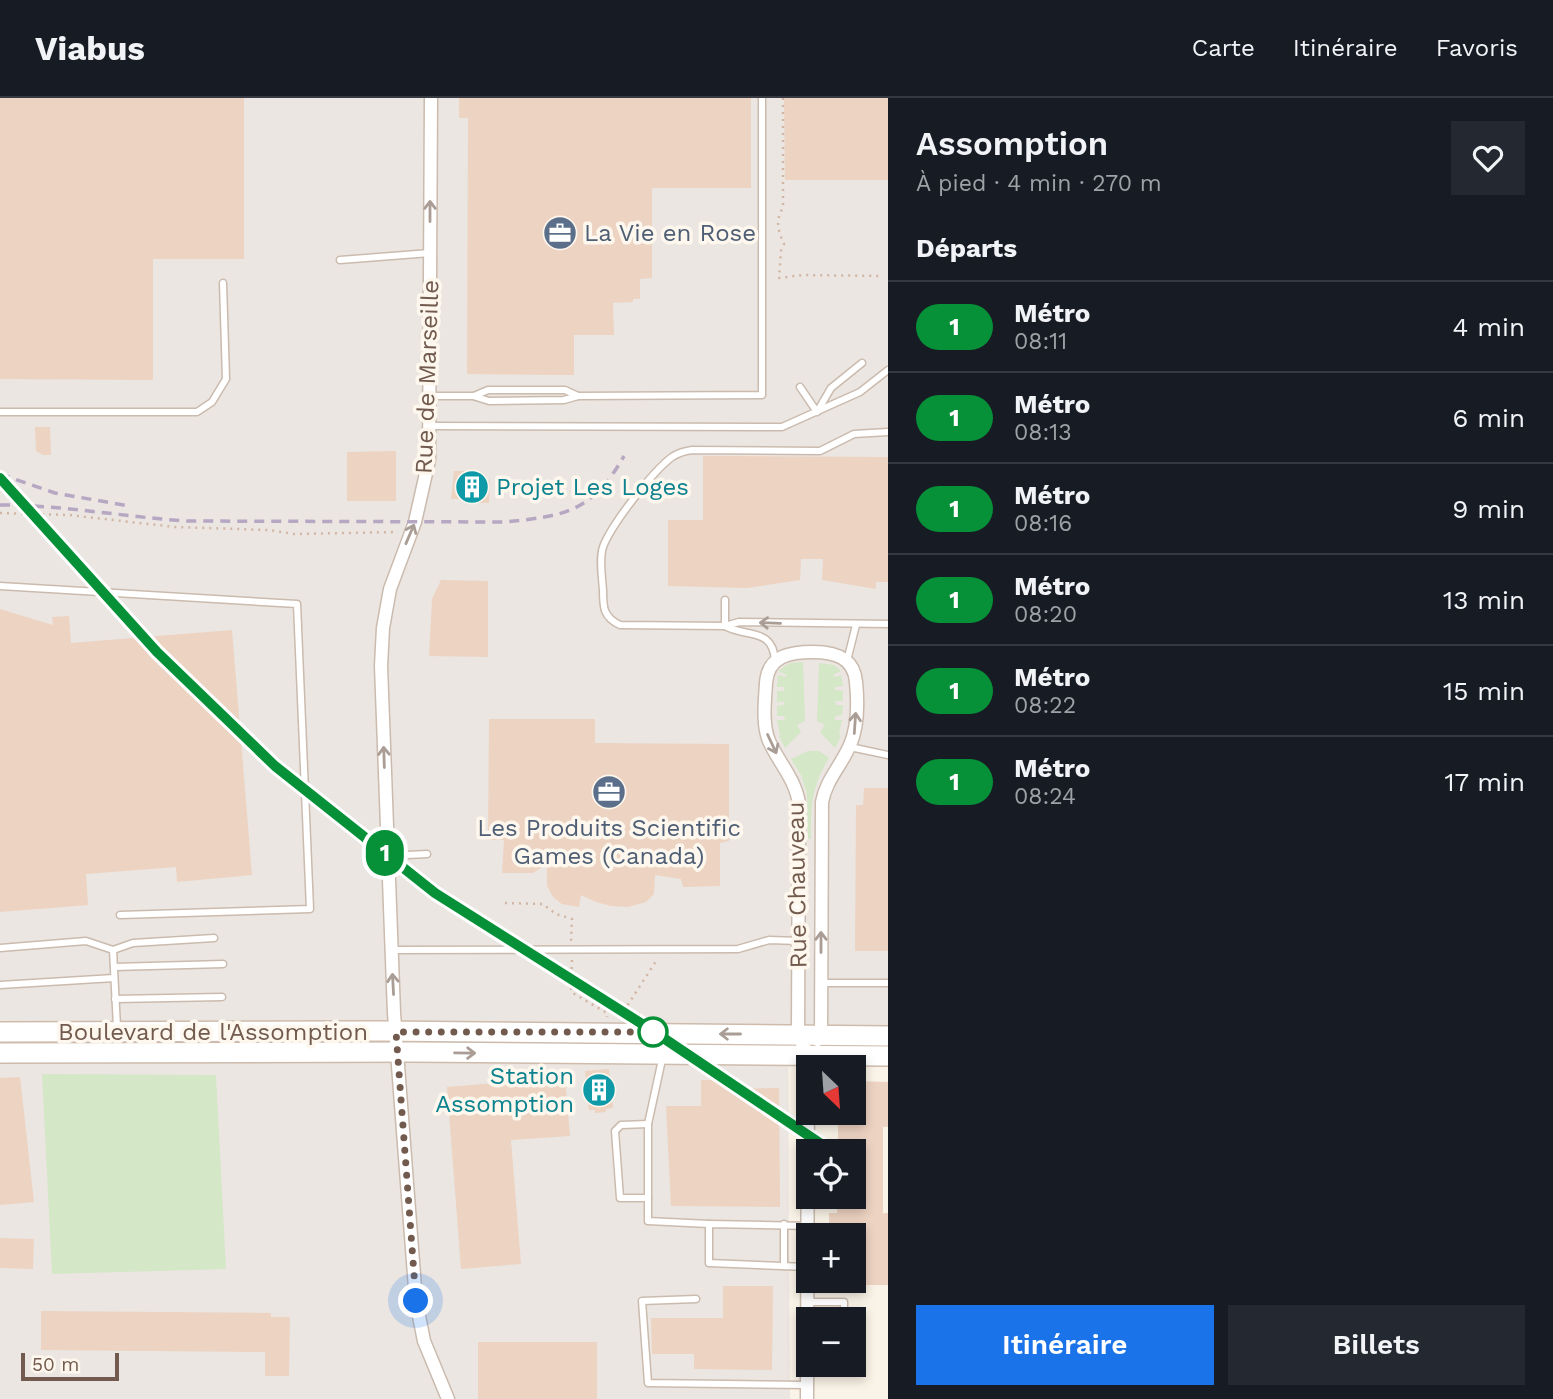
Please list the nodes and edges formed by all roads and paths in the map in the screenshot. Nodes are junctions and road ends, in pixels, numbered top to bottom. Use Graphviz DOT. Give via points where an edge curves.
graph roads {
  1 [pos="431,98"];
  2 [pos="762,98"];
  3 [pos="783,98"];
  4 [pos="430,253"];
  5 [pos="340,260"];
  6 [pos="881,276"];
  7 [pos="223,284"];
  8 [pos="862,363"];
  9 [pos="888,370"];
  10 [pos="800,387"];
  11 [pos="430,396"];
  12 [pos="473,396"];
  13 [pos="578,396"];
  14 [pos="817,411"];
  15 [pos="0,412"];
  16 [pos="430,426"];
  17 [pos="888,432"];
  18 [pos="0,513"];
  19 [pos="411,531"];
  20 [pos="0,586"];
  21 [pos="725,600"];
  22 [pos="888,624"];
  23 [pos="856,625"];
  24 [pos="725,626"];
  25 [pos="775,661"];
  26 [pos="847,661"];
  27 [pos="850,747"];
  28 [pos="888,755"];
  29 [pos="427,854"];
  30 [pos="387,856"];
  31 [pos="505,903"];
  32 [pos="120,915"];
  33 [pos="214,938"];
  34 [pos="799,940"];
  35 [pos="571,941"];
  36 [pos="0,948"];
  37 [pos="113,950"];
  38 [pos="391,950"];
  39 [pos="572,958"];
  40 [pos="659,958"];
  41 [pos="223,964"];
  42 [pos="114,967"];
  43 [pos="114,978"];
  44 [pos="821,983"];
  45 [pos="888,983"];
  46 [pos="0,985"];
  47 [pos="222,997"];
  48 [pos="115,999"];
  49 [pos="607,1022"];
  50 [pos="616,1023"];
  51 [pos="0,1032"];
  52 [pos="396,1032"];
  53 [pos="117,1033"];
  54 [pos="799,1035"];
  55 [pos="821,1035"];
  56 [pos="888,1036"];
  57 [pos="397,1052"];
  58 [pos="0,1054"];
  59 [pos="116,1054"];
  60 [pos="663,1055"];
  61 [pos="796,1055"];
  62 [pos="808,1055"];
  63 [pos="866,1056"];
  64 [pos="888,1056"];
  65 [pos="648,1124"];
  66 [pos="808,1125"];
  67 [pos="648,1198"];
  68 [pos="807,1223"];
  69 [pos="709,1224"];
  70 [pos="784,1224"];
  71 [pos="796,1225"];
  72 [pos="783,1266"];
  73 [pos="796,1267"];
  74 [pos="807,1293"];
  75 [pos="696,1300"];
  76 [pos="807,1302"];
  77 [pos="844,1307"];
  78 [pos="807,1385"];
  79 [pos="447,1399"];
  80 [pos="807,1399"];
  4 -- 1 [label="street, Rue de Marseille, one-way"];
  2 -- 13 [label="lane" via="762,396"];
  3 -- 6 [label="path" via="783,208 778,233 784,244 779,278"];
  4 -- 5 [label="lane"];
  4 -- 11 [label="street, Rue de Marseille"];
  7 -- 15 [label="lane" via="226,379 212,402 197,412"];
  8 -- 14 [label="lane" via="831,388"];
  9 -- 14 [label="lane" via="860,392"];
  10 -- 14 [label="lane"];
  11 -- 12 [label="lane"];
  11 -- 16 [label="street, Rue de Marseille"];
  12 -- 13 [label="lane" via="489,401"];
  12 -- 13 [label="lane" via="488,390 565,390"];
  14 -- 16 [label="lane" via="769,428"];
  16 -- 19 [label="street, Rue de Marseille" via="425,480"];
  17 -- 24 [label="lane" via="854,435 820,451 681,452 622,514 601,550 603,611 607,616 620,625"];
  18 -- 19 [label="path" via="294,534"];
  30 -- 19 [label="street, Rue de Marseille, one-way" via="381,648 390,589"];
  20 -- 32 [label="lane" via="297,604 310,909"];
  21 -- 24 [label="lane"];
  22 -- 23 [label="lane"];
  23 -- 24 [label="lane, one-way" via="739,622"];
  23 -- 26 [label="lane"];
  24 -- 25 [label="lane" via="766,639"];
  25 -- 26 [label="street" via="791,653 830,652"];
  25 -- 34 [label="street, Rue Chauveau, one-way" via="766,681 765,727 798,797"];
  27 -- 26 [label="street, Rue Chauveau, one-way" via="856,731 856,685"];
  27 -- 28 [label="lane"];
  44 -- 27 [label="street, Rue Chauveau, one-way" via="822,803 825,788"];
  29 -- 30 [label="lane"];
  30 -- 38 [label="street, Rue de Marseille"];
  31 -- 35 [label="path" via="543,904 572,919"];
  33 -- 37 [label="lane" via="133,943"];
  34 -- 38 [label="lane" via="769,940 738,949"];
  34 -- 54 [label="street, Rue Chauveau"];
  36 -- 37 [label="lane" via="86,941"];
  37 -- 42 [label="lane"];
  52 -- 38 [label="street, Rue de Marseille, one-way"];
  39 -- 49 [label="path" via="572,992 607,1013"];
  40 -- 50 [label="path"];
  41 -- 42 [label="lane"];
  42 -- 43 [label="lane"];
  43 -- 46 [label="lane"];
  43 -- 48 [label="lane"];
  44 -- 45 [label="lane"];
  44 -- 55 [label="street, Rue Chauveau"];
  47 -- 48 [label="lane"];
  48 -- 53 [label="lane"];
  51 -- 53 [label="street, Boulevard de l'Assomption"];
  52 -- 53 [label="street, Boulevard de l'Assomption"];
  54 -- 52 [label="street, Boulevard de l'Assomption, one-way"];
  52 -- 57 [label="street, Rue de Marseille"];
  53 -- 59 [label="lane"];
  54 -- 55 [label="street, Boulevard de l'Assomption"];
  54 -- 62 [label="street, Rue Chauveau"];
  55 -- 56 [label="street, Boulevard de l'Assomption"];
  55 -- 62 [label="street"];
  57 -- 59 [label="street, Boulevard de l'Assomption"];
  57 -- 60 [label="street, Boulevard de l'Assomption, one-way"];
  57 -- 79 [label="street, Rue de Marseille" via="416,1301 424,1341"];
  58 -- 59 [label="street, Boulevard de l'Assomption"];
  60 -- 61 [label="street, Boulevard de l'Assomption"];
  60 -- 65 [label="lane"];
  63 -- 64 [label="street, Boulevard de l'Assomption"];
  65 -- 67 [label="lane"];
  65 -- 67 [label="lane" via="621,1125 615,1131 620,1198"];
  66 -- 68 [label="street, Rue Chauveau"];
  67 -- 69 [label="lane" via="648,1221"];
  69 -- 70 [label="lane"];
  69 -- 72 [label="lane" via="709,1263"];
  70 -- 71 [label="lane"];
  70 -- 72 [label="lane"];
  72 -- 73 [label="lane"];
  74 -- 76 [label="street, Rue Chauveau"];
  75 -- 78 [label="lane" via="642,1301 648,1383"];
  76 -- 77 [label="lane" via="844,1303"];
  76 -- 78 [label="street, Rue Chauveau"];
  78 -- 80 [label="street, Rue Chauveau"];
}
